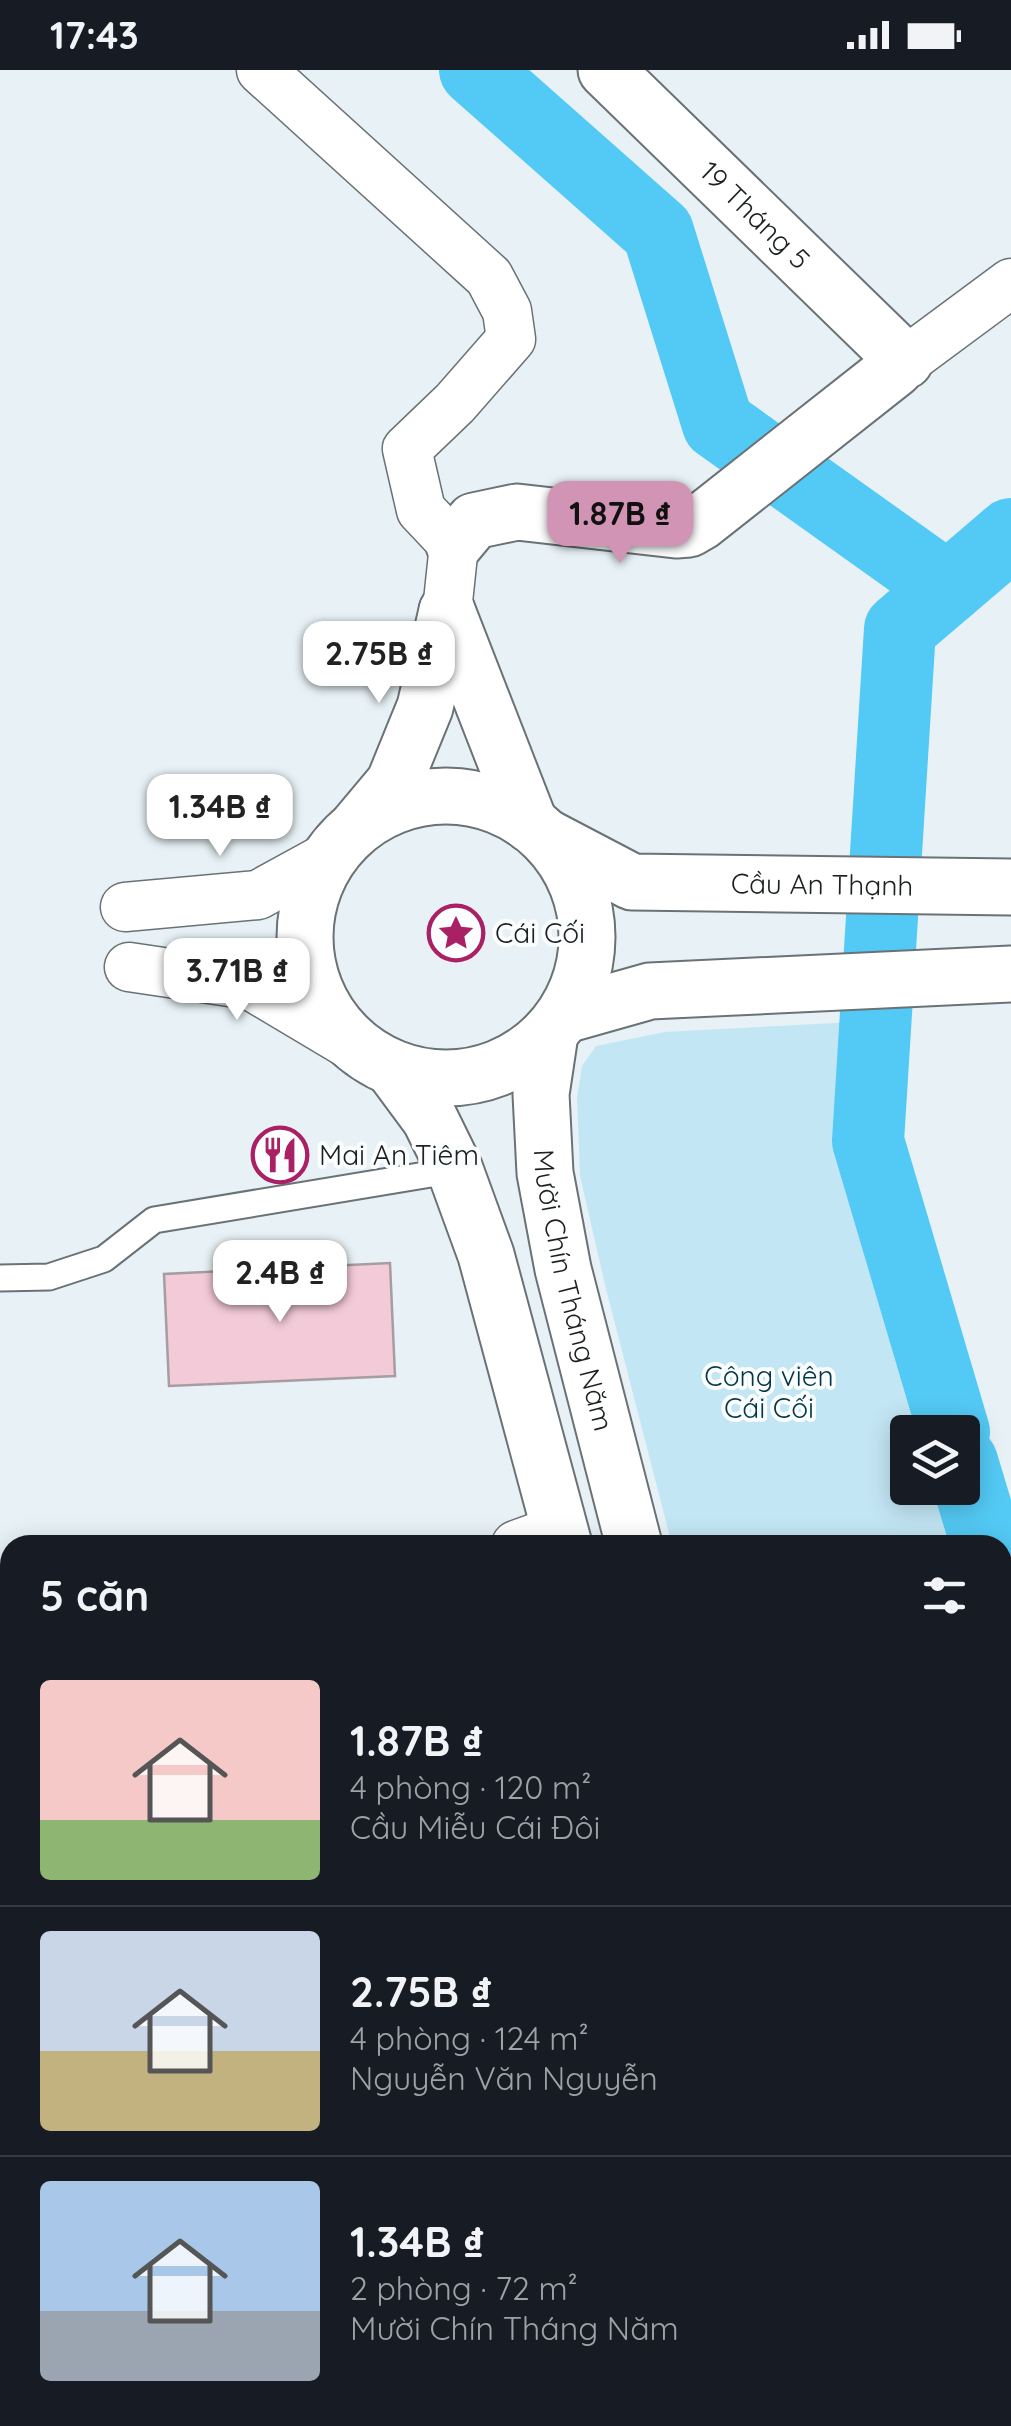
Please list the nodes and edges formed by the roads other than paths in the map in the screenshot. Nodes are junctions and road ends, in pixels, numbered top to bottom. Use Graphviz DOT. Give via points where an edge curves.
graph roads {
  1 [pos="261,70"];
  2 [pos="606,70"];
  3 [pos="1011,282"];
  4 [pos="900,365"];
  5 [pos="454,545"];
  6 [pos="448,610"];
  7 [pos="538,830"];
  8 [pos="344,841"];
  9 [pos="1011,887"];
  10 [pos="124,906"];
  11 [pos="129,967"];
  12 [pos="1011,974"];
  13 [pos="557,1025"];
  14 [pos="375,1058"];
  15 [pos="455,1170"];
  16 [pos="0,1278"];
  17 [pos="545,1535"];
  18 [pos="631,1535"];
  1 -- 5 [label="street" via="489,277 507,311 511,338 407,448 421,510"];
  2 -- 4 [label="main road, 19 Tháng 5"];
  3 -- 4 [label="street"];
  4 -- 5 [label="main road" via="690,528 517,512 474,521"];
  5 -- 6 [label="street"];
  6 -- 7 [label="main road"];
  6 -- 8 [label="main road" via="424,707 394,783"];
  7 -- 8 [label="main road" via="498,806 426,798 390,807"];
  7 -- 9 [label="main road, Cầu An Thạnh" via="632,882"];
  7 -- 13 [label="main road" via="574,876 587,923 584,970"];
  8 -- 10 [label="street" via="258,895"];
  8 -- 14 [label="main road" via="310,894 304,936 310,978 328,1016"];
  11 -- 14 [label="street" via="250,985"];
  12 -- 13 [label="main road" via="650,991"];
  13 -- 14 [label="main road" via="517,1060 477,1076 435,1078"];
  13 -- 18 [label="main road, Mười Chín Tháng Năm" via="541,1094 545,1173 562,1269"];
  14 -- 15 [label="main road" via="430,1119"];
  15 -- 16 [label="lane" via="154,1220 104,1259 49,1277"];
  15 -- 17 [label="main road" via="486,1254"];
}
